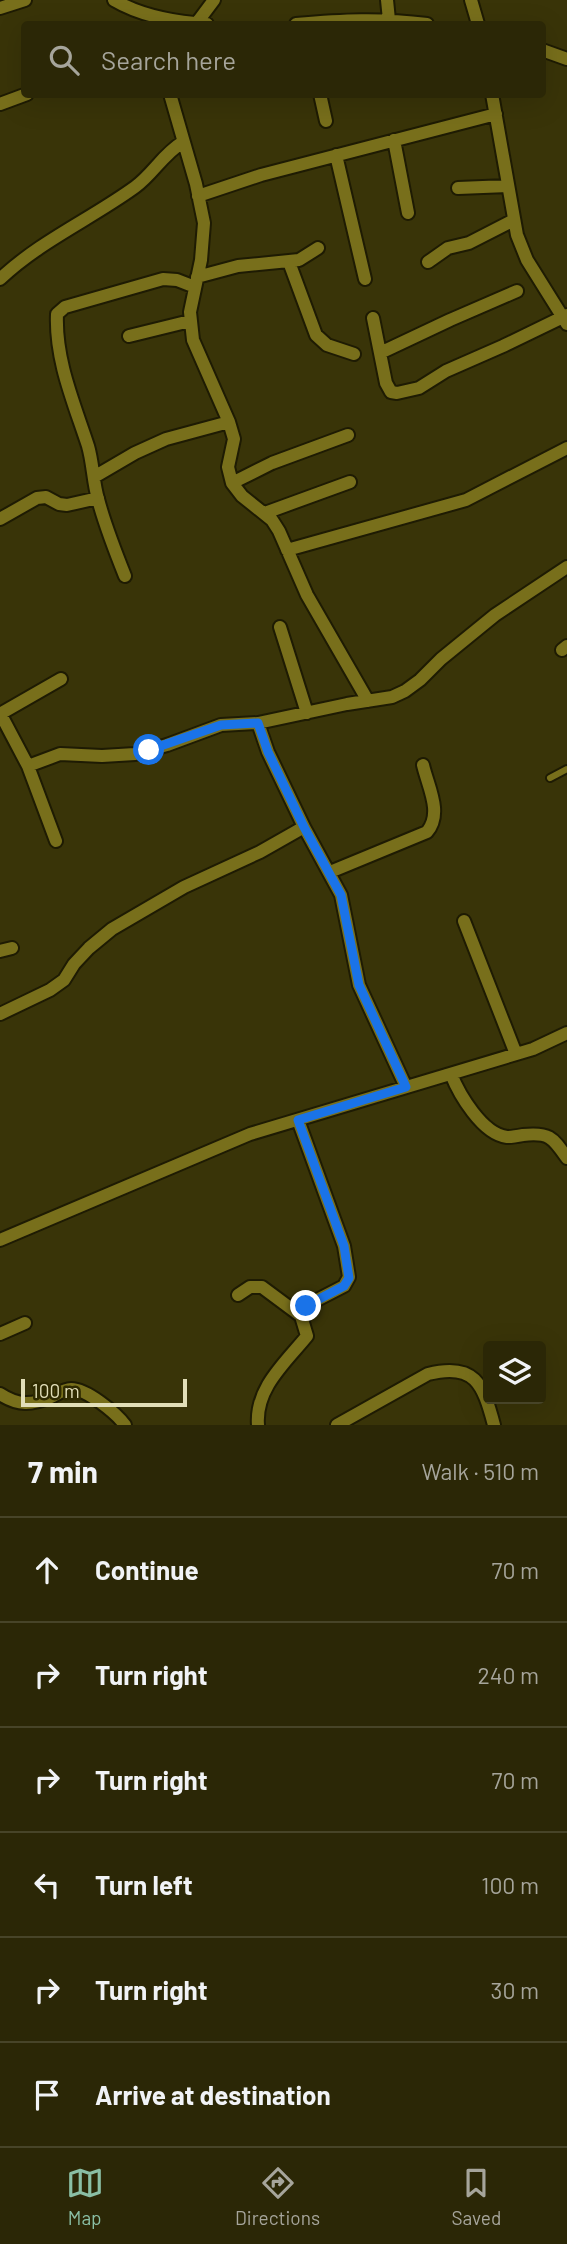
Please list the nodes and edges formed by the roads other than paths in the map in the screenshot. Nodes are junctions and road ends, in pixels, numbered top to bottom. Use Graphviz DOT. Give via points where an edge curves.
graph roads {
  1 [pos="25,0"];
  2 [pos="114,0"];
  3 [pos="214,0"];
  4 [pos="387,0"];
  5 [pos="471,0"];
  6 [pos="0,8"];
  7 [pos="389,20"];
  8 [pos="182,21"];
  9 [pos="198,21"];
  10 [pos="339,21"];
  11 [pos="398,21"];
  12 [pos="477,21"];
  13 [pos="546,51"];
  14 [pos="567,59"];
  15 [pos="21,96"];
  16 [pos="171,98"];
  17 [pos="321,98"];
  18 [pos="493,98"];
  19 [pos="0,104"];
  20 [pos="496,114"];
  21 [pos="326,121"];
  22 [pos="394,140"];
  23 [pos="183,142"];
  24 [pos="336,155"];
  25 [pos="508,186"];
  26 [pos="458,188"];
  27 [pos="198,196"];
  28 [pos="408,213"];
  29 [pos="514,220"];
  30 [pos="318,248"];
  31 [pos="289,262"];
  32 [pos="428,262"];
  33 [pos="0,279"];
  34 [pos="365,279"];
  35 [pos="196,282"];
  36 [pos="517,291"];
  37 [pos="373,318"];
  38 [pos="566,318"];
  39 [pos="190,321"];
  40 [pos="129,336"];
  41 [pos="380,353"];
  42 [pos="354,354"];
  43 [pos="229,422"];
  44 [pos="348,435"];
  45 [pos="567,448"];
  46 [pos="94,477"];
  47 [pos="349,482"];
  48 [pos="232,483"];
  49 [pos="97,498"];
  50 [pos="265,513"];
  51 [pos="0,519"];
  52 [pos="287,550"];
  53 [pos="567,567"];
  54 [pos="125,576"];
  55 [pos="280,626"];
  56 [pos="61,679"];
  57 [pos="368,701"];
  58 [pos="0,713"];
  59 [pos="307,713"];
  60 [pos="258,723"];
  61 [pos="423,765"];
  62 [pos="28,766"];
  63 [pos="567,769"];
  64 [pos="550,778"];
  65 [pos="304,827"];
  66 [pos="56,841"];
  67 [pos="330,872"];
  68 [pos="464,921"];
  69 [pos="0,1014"];
  70 [pos="567,1034"];
  71 [pos="516,1054"];
  72 [pos="450,1074"];
  73 [pos="406,1087"];
  74 [pos="298,1120"];
  75 [pos="567,1158"];
  76 [pos="0,1240"];
  77 [pos="238,1295"];
  78 [pos="301,1316"];
  79 [pos="25,1324"];
  80 [pos="0,1334"];
  81 [pos="0,1394"];
  82 [pos="125,1425"];
  83 [pos="258,1425"];
  84 [pos="337,1425"];
  85 [pos="494,1425"];
  1 -- 6 [label="street"];
  2 -- 8 [label="street" via="136,11"];
  3 -- 9 [label="street"];
  4 -- 7 [label="street"];
  5 -- 12 [label="street"];
  7 -- 10 [label="street"];
  7 -- 11 [label="street"];
  13 -- 14 [label="street"];
  15 -- 19 [label="street"];
  16 -- 23 [label="street"];
  17 -- 21 [label="street"];
  18 -- 20 [label="street"];
  20 -- 22 [label="street"];
  20 -- 25 [label="street"];
  22 -- 24 [label="street"];
  22 -- 28 [label="street"];
  23 -- 27 [label="street"];
  23 -- 33 [label="street" via="132,189"];
  24 -- 27 [label="street"];
  24 -- 34 [label="street"];
  25 -- 26 [label="street"];
  25 -- 29 [label="street"];
  27 -- 35 [label="street" via="204,223"];
  29 -- 32 [label="street" via="469,243 448,247"];
  29 -- 38 [label="street" via="527,260"];
  30 -- 31 [label="street"];
  31 -- 35 [label="street" via="238,266"];
  31 -- 42 [label="street" via="316,335 327,345"];
  35 -- 39 [label="street"];
  35 -- 46 [label="street" via="163,278 65,307 57,314 64,369"];
  36 -- 41 [label="street"];
  37 -- 41 [label="street"];
  38 -- 41 [label="street" via="408,391 397,393 388,388"];
  39 -- 40 [label="street"];
  39 -- 43 [label="street" via="197,354"];
  43 -- 46 [label="street" via="166,439"];
  43 -- 48 [label="street"];
  44 -- 48 [label="street"];
  45 -- 52 [label="street" via="466,500"];
  46 -- 49 [label="street"];
  47 -- 50 [label="street"];
  48 -- 50 [label="street"];
  49 -- 51 [label="street" via="68,505 37,498"];
  49 -- 54 [label="street"];
  50 -- 52 [label="street"];
  52 -- 57 [label="street" via="307,595"];
  53 -- 57 [label="street" via="495,615 405,691"];
  55 -- 59 [label="street"];
  56 -- 58 [label="street"];
  57 -- 59 [label="street"];
  58 -- 62 [label="street"];
  59 -- 60 [label="street"];
  60 -- 62 [label="street" via="221,725 135,754 60,754"];
  60 -- 65 [label="street"];
  61 -- 67 [label="street" via="435,813 427,832"];
  62 -- 66 [label="street"];
  63 -- 64 [label="lane"];
  65 -- 67 [label="street"];
  65 -- 69 [label="street" via="112,929 89,947 64,980"];
  67 -- 73 [label="street" via="341,895 359,985"];
  68 -- 71 [label="street"];
  70 -- 71 [label="street"];
  71 -- 72 [label="street"];
  72 -- 73 [label="street"];
  72 -- 75 [label="street" via="488,1129 507,1137 547,1135"];
  73 -- 74 [label="street"];
  74 -- 76 [label="street" via="250,1134"];
  74 -- 78 [label="street" via="344,1246 349,1278 344,1286 306,1306"];
  77 -- 78 [label="street" via="250,1287 262,1287"];
  78 -- 83 [label="street" via="307,1336 262,1395"];
  79 -- 80 [label="street"];
  81 -- 82 [label="street" via="28,1405 70,1389 81,1391"];
  84 -- 85 [label="street" via="443,1370 470,1375 480,1384"];
}
